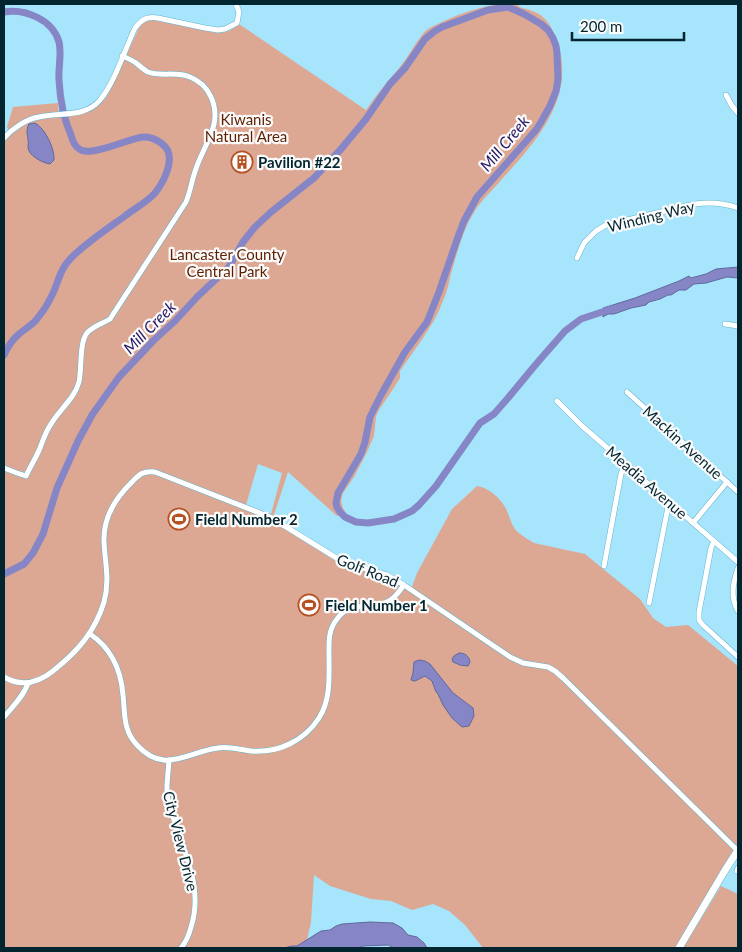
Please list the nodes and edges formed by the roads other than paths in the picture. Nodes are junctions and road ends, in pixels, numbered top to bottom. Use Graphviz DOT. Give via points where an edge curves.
graph roads {
  1 [pos="236,4"];
  2 [pos="122,56"];
  3 [pos="726,95"];
  4 [pos="738,113"];
  5 [pos="4,138"];
  6 [pos="738,208"];
  7 [pos="577,258"];
  8 [pos="725,324"];
  9 [pos="738,326"];
  10 [pos="627,392"];
  11 [pos="557,401"];
  12 [pos="625,463"];
  13 [pos="4,468"];
  14 [pos="727,482"];
  15 [pos="738,492"];
  16 [pos="669,502"];
  17 [pos="693,523"];
  18 [pos="714,540"];
  19 [pos="738,562"];
  20 [pos="604,566"];
  21 [pos="738,568"];
  22 [pos="404,585"];
  23 [pos="648,603"];
  24 [pos="738,611"];
  25 [pos="90,634"];
  26 [pos="738,657"];
  27 [pos="4,677"];
  28 [pos="28,683"];
  29 [pos="4,717"];
  30 [pos="169,760"];
  31 [pos="738,850"];
  32 [pos="181,948"];
  33 [pos="679,948"];
  1 -- 2 [label="street" via="237,23 225,29 212,30 145,18 135,28"];
  2 -- 5 [label="street" via="110,84 94,106 75,114 38,117 20,125"];
  2 -- 13 [label="street" via="150,72 183,74 201,83 215,108 214,124 186,202 110,319 94,328 83,341 78,386 51,422 26,476"];
  3 -- 4 [label="street"];
  6 -- 7 [label="street, Winding Way" via="700,203 606,226 584,242"];
  8 -- 9 [label="street"];
  10 -- 14 [label="street, Mackin Avenue"];
  11 -- 12 [label="street, Meadia Avenue"];
  12 -- 16 [label="street, Meadia Avenue"];
  12 -- 20 [label="street"];
  14 -- 15 [label="street, Mackin Avenue"];
  14 -- 17 [label="street"];
  16 -- 17 [label="street, Meadia Avenue"];
  16 -- 23 [label="street"];
  17 -- 18 [label="street, Meadia Avenue"];
  18 -- 19 [label="street, Meadia Avenue"];
  18 -- 26 [label="street" via="699,620"];
  21 -- 24 [label="street" via="733,589"];
  22 -- 25 [label="street, Golf Road" via="388,575 343,562 270,517 148,471 132,482 110,510 104,539 106,592"];
  22 -- 30 [label="street" via="389,601 354,607 337,618 329,637 326,701 322,713 302,737 273,750 224,747"];
  22 -- 31 [label="street, Golf Road" via="510,658 555,671"];
  25 -- 28 [label="street, Golf Road" via="53,671"];
  25 -- 30 [label="street" via="107,650 119,671 126,725 132,740 149,755"];
  27 -- 28 [label="street"];
  28 -- 29 [label="street"];
  30 -- 32 [label="street, City View Drive" via="168,800 187,857 195,907 187,940"];
  31 -- 33 [label="highway"];
}
